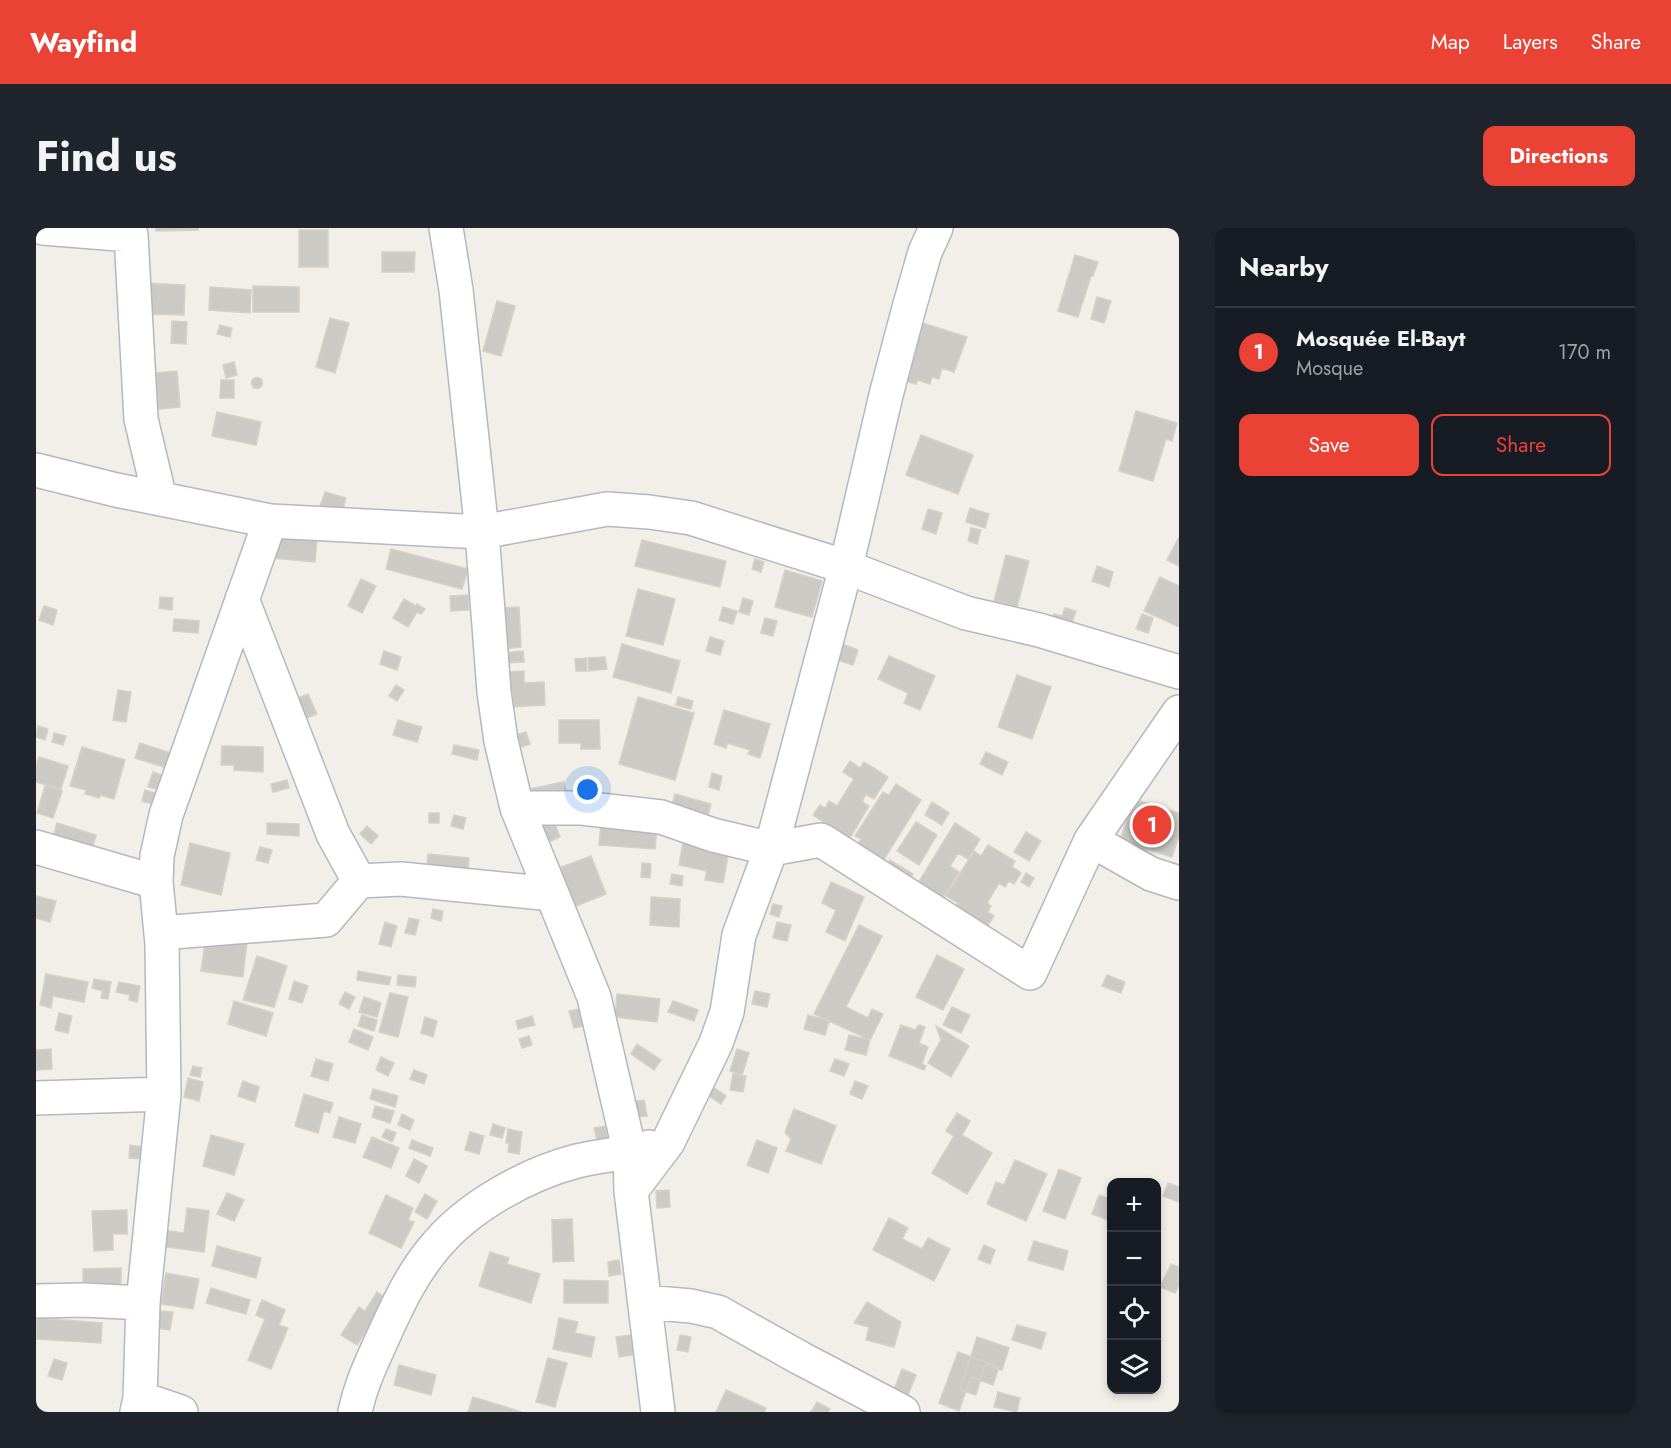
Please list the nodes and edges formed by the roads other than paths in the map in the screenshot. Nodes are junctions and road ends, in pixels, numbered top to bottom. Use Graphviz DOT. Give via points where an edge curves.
graph roads {
  1 [pos="43,228"];
  2 [pos="446,228"];
  3 [pos="936,228"];
  4 [pos="36,470"];
  5 [pos="160,499"];
  6 [pos="270,521"];
  7 [pos="482,532"];
  8 [pos="846,567"];
  9 [pos="242,599"];
  10 [pos="1179,672"];
  11 [pos="1179,712"];
  12 [pos="517,808"];
  13 [pos="1091,840"];
  14 [pos="36,848"];
  15 [pos="771,849"];
  16 [pos="359,881"];
  17 [pos="156,882"];
  18 [pos="1179,883"];
  19 [pos="552,894"];
  20 [pos="161,933"];
  21 [pos="164,1094"];
  22 [pos="36,1098"];
  23 [pos="668,1142"];
  24 [pos="630,1153"];
  25 [pos="631,1191"];
  26 [pos="36,1301"];
  27 [pos="645,1302"];
  28 [pos="143,1304"];
  29 [pos="139,1405"];
  30 [pos="181,1412"];
  31 [pos="355,1412"];
  32 [pos="658,1412"];
  33 [pos="903,1412"];
  1 -- 5 [label="street" via="131,235 141,419"];
  2 -- 7 [label="street"];
  3 -- 8 [label="street" via="909,308"];
  4 -- 5 [label="street"];
  5 -- 6 [label="street"];
  6 -- 7 [label="street"];
  6 -- 9 [label="street"];
  7 -- 8 [label="street" via="607,509 649,512 692,518"];
  7 -- 12 [label="street" via="494,692"];
  8 -- 10 [label="street" via="966,613 1039,630"];
  8 -- 15 [label="street"];
  9 -- 16 [label="street" via="333,834"];
  9 -- 17 [label="street" via="166,815"];
  11 -- 13 [label="street"];
  12 -- 15 [label="street" via="582,808 661,817"];
  12 -- 19 [label="street"];
  13 -- 15 [label="street" via="1030,973 821,840"];
  13 -- 18 [label="street" via="1151,874"];
  14 -- 17 [label="street"];
  15 -- 23 [label="street" via="739,934 728,1012"];
  16 -- 19 [label="street" via="400,879"];
  16 -- 20 [label="street" via="326,920"];
  17 -- 20 [label="street"];
  19 -- 24 [label="street" via="594,997"];
  20 -- 21 [label="street"];
  21 -- 22 [label="street"];
  21 -- 28 [label="street"];
  23 -- 24 [label="street"];
  23 -- 25 [label="street"];
  24 -- 25 [label="street"];
  24 -- 31 [label="street" via="577,1161 506,1189 476,1209 434,1247 404,1292 361,1385"];
  25 -- 27 [label="street"];
  26 -- 28 [label="street"];
  27 -- 32 [label="street"];
  27 -- 33 [label="street" via="718,1312"];
  28 -- 29 [label="street"];
  29 -- 30 [label="street"];
}
